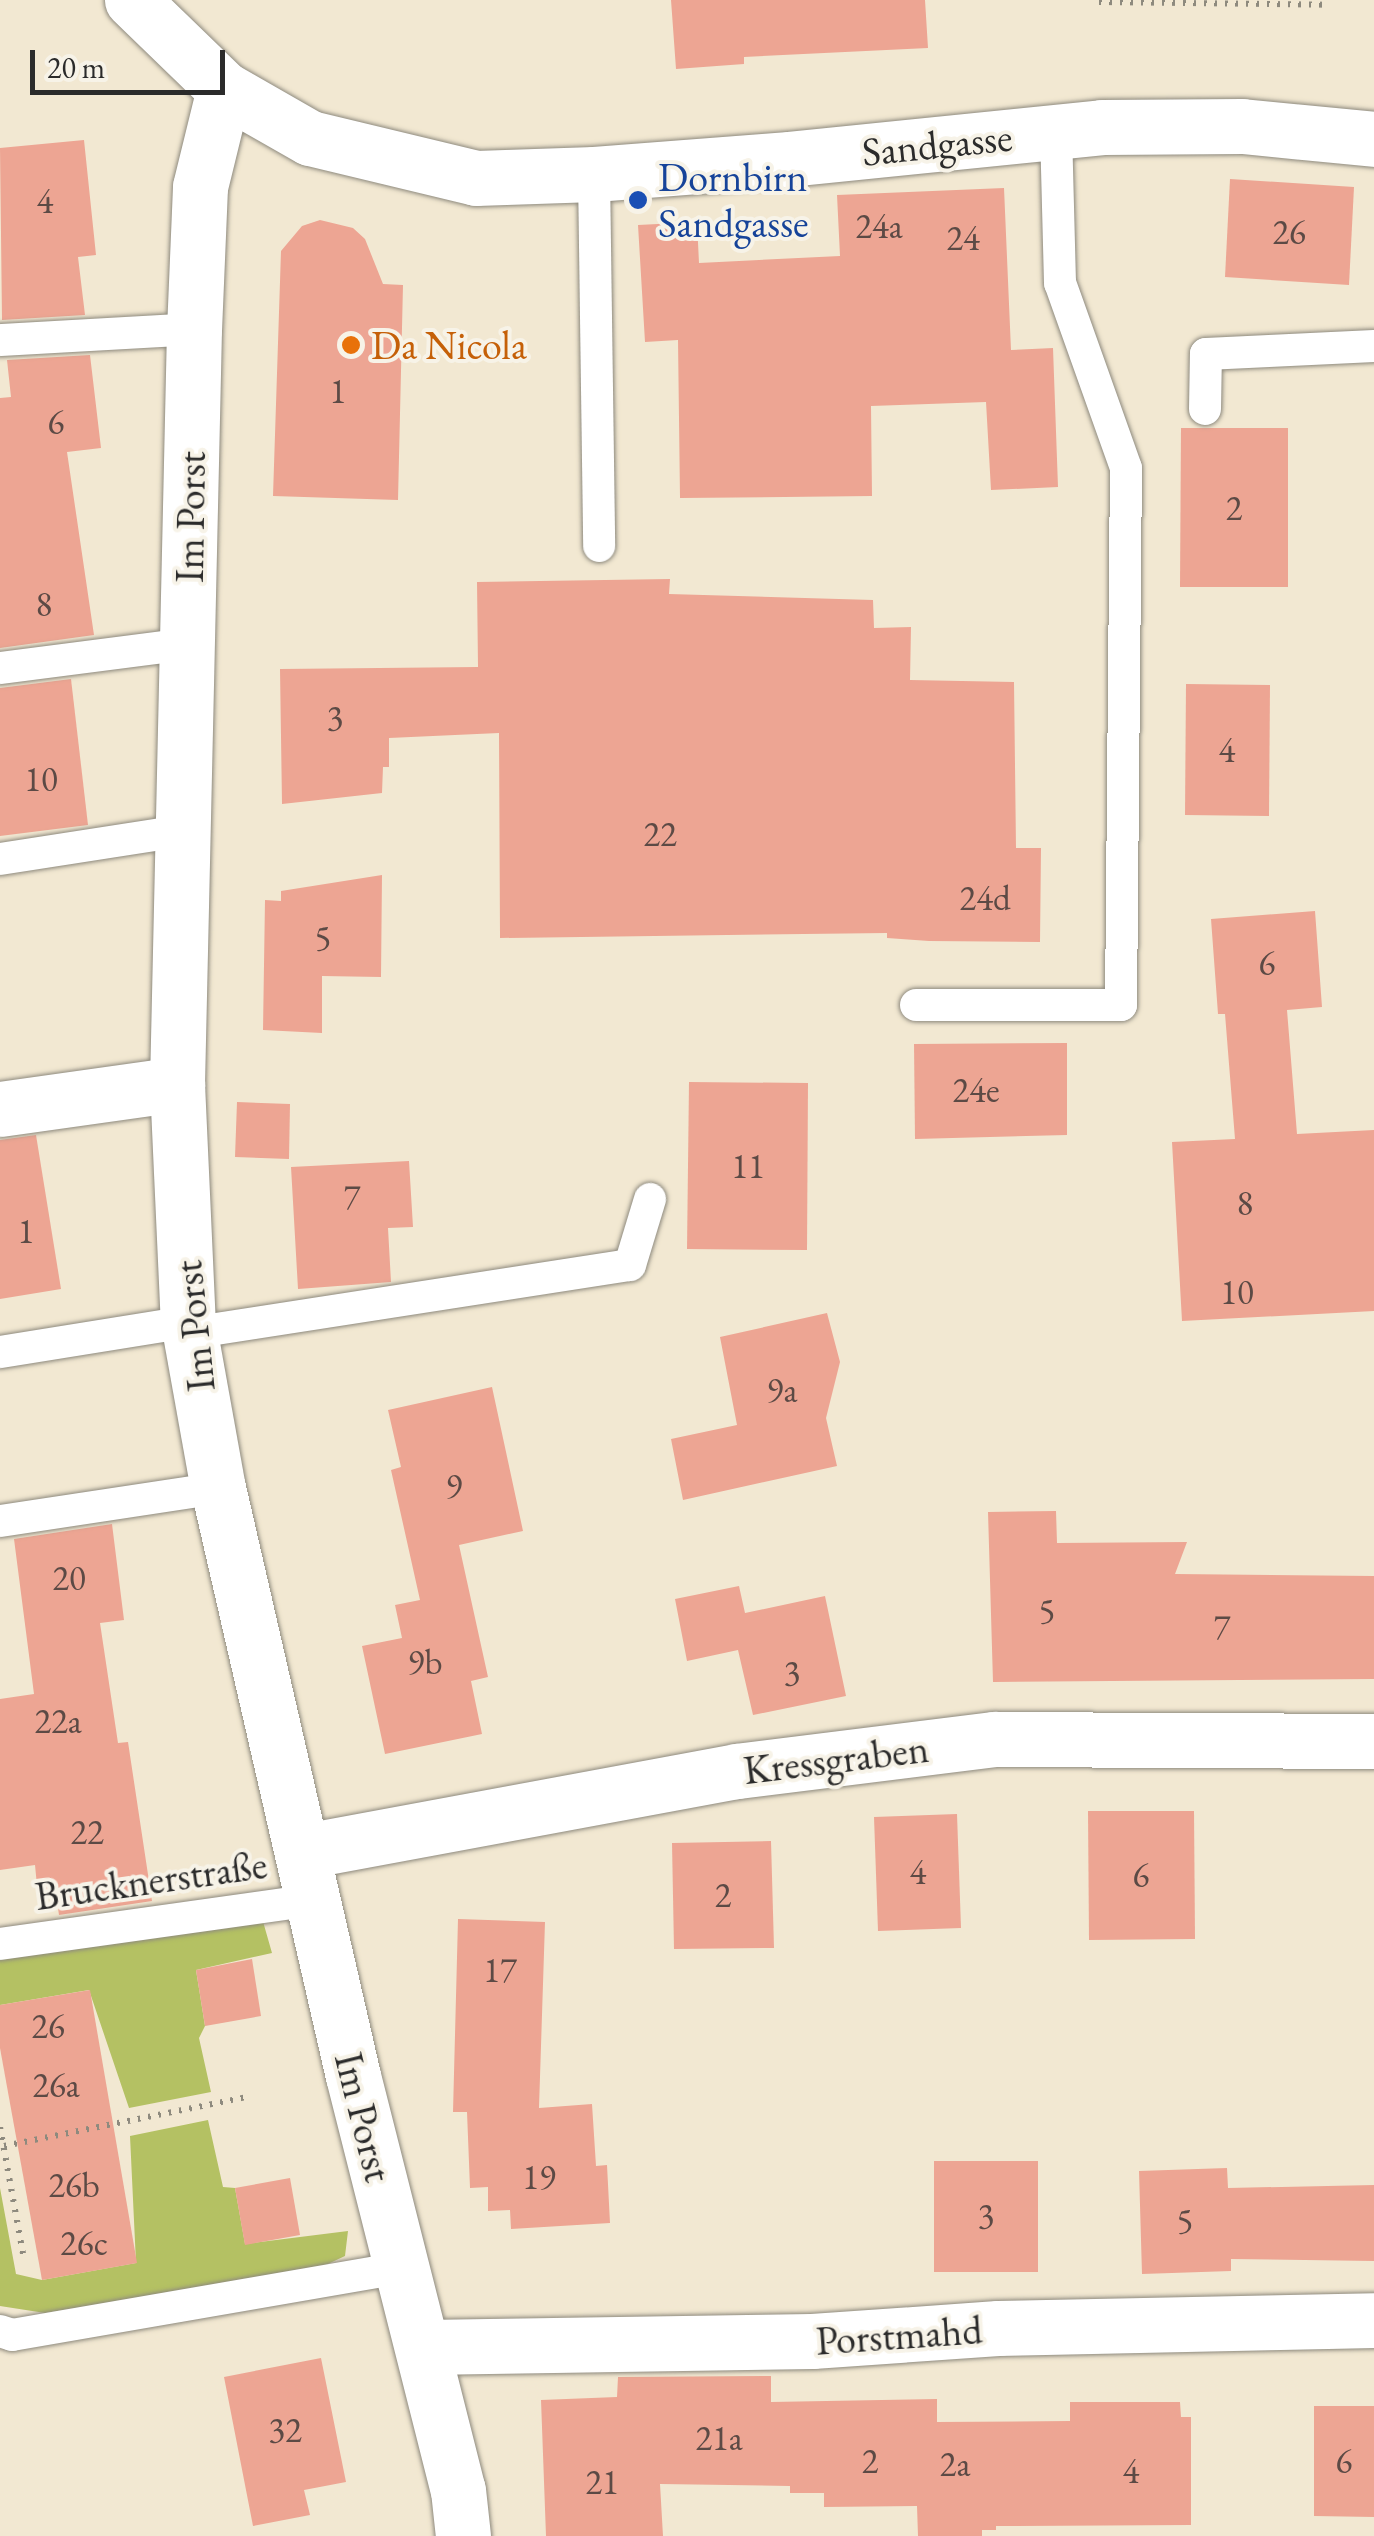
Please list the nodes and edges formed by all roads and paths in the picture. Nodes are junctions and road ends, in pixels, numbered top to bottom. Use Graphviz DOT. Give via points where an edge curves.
graph roads {
  1 [pos="132,0"];
  2 [pos="1098,2"];
  3 [pos="1330,4"];
  4 [pos="224,89"];
  5 [pos="1056,133"];
  6 [pos="1374,139"];
  7 [pos="594,174"];
  8 [pos="194,330"];
  9 [pos="0,340"];
  10 [pos="1374,346"];
  11 [pos="1205,409"];
  12 [pos="599,546"];
  13 [pos="187,644"];
  14 [pos="0,668"];
  15 [pos="182,831"];
  16 [pos="0,859"];
  17 [pos="916,1005"];
  18 [pos="176,1084"];
  19 [pos="0,1108"];
  20 [pos="650,1200"];
  21 [pos="189,1328"];
  22 [pos="0,1352"];
  23 [pos="218,1488"];
  24 [pos="0,1521"];
  25 [pos="1374,1741"];
  26 [pos="309,1876"];
  27 [pos="0,1944"];
  28 [pos="246,2097"];
  29 [pos="0,2127"];
  30 [pos="4,2146"];
  31 [pos="24,2254"];
  32 [pos="402,2268"];
  33 [pos="1374,2320"];
  34 [pos="4,2339"];
  35 [pos="424,2347"];
  36 [pos="463,2536"];
  1 -- 4 [label="street, Sandgasse"];
  2 -- 3 [label="path"];
  4 -- 7 [label="street, Sandgasse" via="310,138 458,174"];
  4 -- 8 [label="street, Im Porst" via="200,188"];
  5 -- 6 [label="street, Sandgasse" via="1191,125"];
  5 -- 7 [label="street, Sandgasse"];
  5 -- 17 [label="lane" via="1060,282 1126,468 1121,1005"];
  7 -- 12 [label="lane"];
  8 -- 9 [label="lane"];
  8 -- 13 [label="street, Im Porst"];
  10 -- 11 [label="lane" via="1206,354"];
  13 -- 14 [label="lane"];
  13 -- 15 [label="street, Im Porst"];
  15 -- 16 [label="lane"];
  15 -- 18 [label="street, Im Porst"];
  18 -- 19 [label="street"];
  18 -- 21 [label="street, Im Porst"];
  20 -- 21 [label="lane" via="630,1265"];
  21 -- 22 [label="lane"];
  21 -- 23 [label="street, Im Porst"];
  23 -- 24 [label="lane"];
  23 -- 26 [label="street, Im Porst"];
  25 -- 26 [label="street, Kressgraben" via="994,1739 738,1771"];
  26 -- 27 [label="lane, Brucknerstraße"];
  26 -- 32 [label="street, Im Porst"];
  28 -- 30 [label="path"];
  29 -- 30 [label="path"];
  30 -- 31 [label="path"];
  32 -- 34 [label="lane"];
  32 -- 35 [label="street, Im Porst"];
  33 -- 35 [label="street, Porstmahd" via="998,2328 812,2341"];
  35 -- 36 [label="street, Im Porst"];
}
